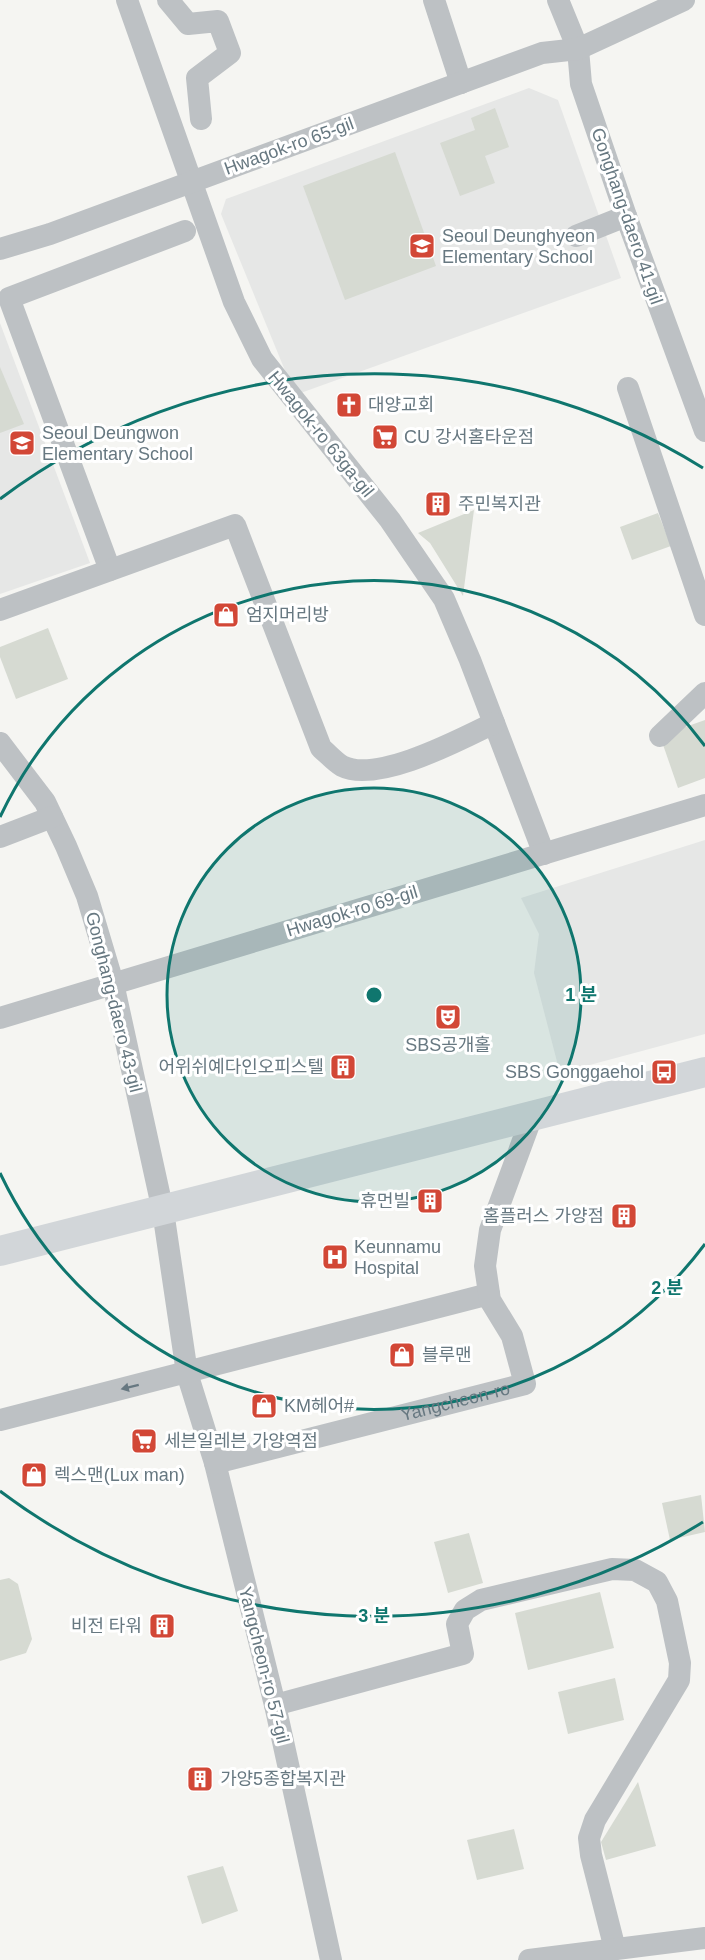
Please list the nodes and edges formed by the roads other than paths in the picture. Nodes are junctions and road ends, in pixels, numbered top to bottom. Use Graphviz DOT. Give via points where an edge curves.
graph roads {
  1 [pos="127,0"];
  2 [pos="168,0"];
  3 [pos="434,0"];
  4 [pos="558,0"];
  5 [pos="672,2"];
  6 [pos="578,50"];
  7 [pos="461,83"];
  8 [pos="201,119"];
  9 [pos="193,182"];
  10 [pos="626,216"];
  11 [pos="185,231"];
  12 [pos="576,236"];
  13 [pos="0,249"];
  14 [pos="628,388"];
  15 [pos="705,430"];
  16 [pos="110,570"];
  17 [pos="0,610"];
  18 [pos="705,615"];
  19 [pos="705,693"];
  20 [pos="494,723"];
  21 [pos="660,736"];
  22 [pos="0,743"];
  23 [pos="705,805"];
  24 [pos="52,817"];
  25 [pos="0,837"];
  26 [pos="544,854"];
  27 [pos="113,983"];
  28 [pos="0,1018"];
  29 [pos="705,1072"];
  30 [pos="532,1116"];
  31 [pos="163,1211"];
  32 [pos="0,1251"];
  33 [pos="489,1293"];
  34 [pos="187,1373"];
  35 [pos="0,1420"];
  36 [pos="215,1463"];
  37 [pos="275,1705"];
  38 [pos="705,1938"];
  39 [pos="615,1949"];
  40 [pos="331,1960"];
  41 [pos="530,1960"];
  1 -- 9 [label="street, Hwagok-ro 63ga-gil"];
  2 -- 8 [label="street" via="188,24 218,21 230,53 197,78"];
  3 -- 7 [label="street"];
  4 -- 6 [label="street, Gonghang-daero 41-gil"];
  5 -- 6 [label="street"];
  6 -- 7 [label="street, Hwagok-ro 65-gil" via="542,53"];
  6 -- 10 [label="street, Gonghang-daero 41-gil" via="581,84"];
  7 -- 9 [label="street, Hwagok-ro 65-gil"];
  9 -- 13 [label="street, Hwagok-ro 65-gil"];
  9 -- 20 [label="street, Hwagok-ro 63ga-gil" via="234,302 262,359 390,520 444,600"];
  10 -- 12 [label="street"];
  10 -- 15 [label="street, Gonghang-daero 41-gil"];
  11 -- 16 [label="street" via="9,298"];
  14 -- 18 [label="street"];
  16 -- 17 [label="street"];
  16 -- 20 [label="street" via="235,525 321,748 342,766 367,770 422,758"];
  19 -- 21 [label="street"];
  20 -- 26 [label="street, Hwagok-ro 63ga-gil"];
  22 -- 24 [label="street, Gonghang-daero 43-gil"];
  23 -- 26 [label="street, Hwagok-ro 69-gil"];
  24 -- 25 [label="street"];
  24 -- 27 [label="street, Gonghang-daero 43-gil" via="87,896"];
  26 -- 27 [label="street, Hwagok-ro 69-gil"];
  27 -- 28 [label="street, Hwagok-ro 69-gil"];
  27 -- 31 [label="street, Gonghang-daero 43-gil"];
  29 -- 30 [label="main road"];
  30 -- 31 [label="main road"];
  30 -- 33 [label="street, Yangcheon-ro" via="490,1230 485,1266"];
  31 -- 32 [label="main road"];
  31 -- 34 [label="street, Yangcheon-ro 57-gil"];
  33 -- 34 [label="street"];
  33 -- 36 [label="street, Yangcheon-ro" via="512,1336 525,1384"];
  34 -- 35 [label="street, one-way"];
  34 -- 36 [label="street, Yangcheon-ro 57-gil"];
  36 -- 37 [label="street, Yangcheon-ro 57-gil"];
  37 -- 39 [label="street" via="463,1654 457,1624 465,1611 481,1600 612,1569 635,1570 657,1582 667,1600 680,1663 679,1680 595,1820 589,1838"];
  37 -- 40 [label="street, Yangcheon-ro 57-gil"];
  38 -- 39 [label="street"];
  39 -- 41 [label="street"];
}
